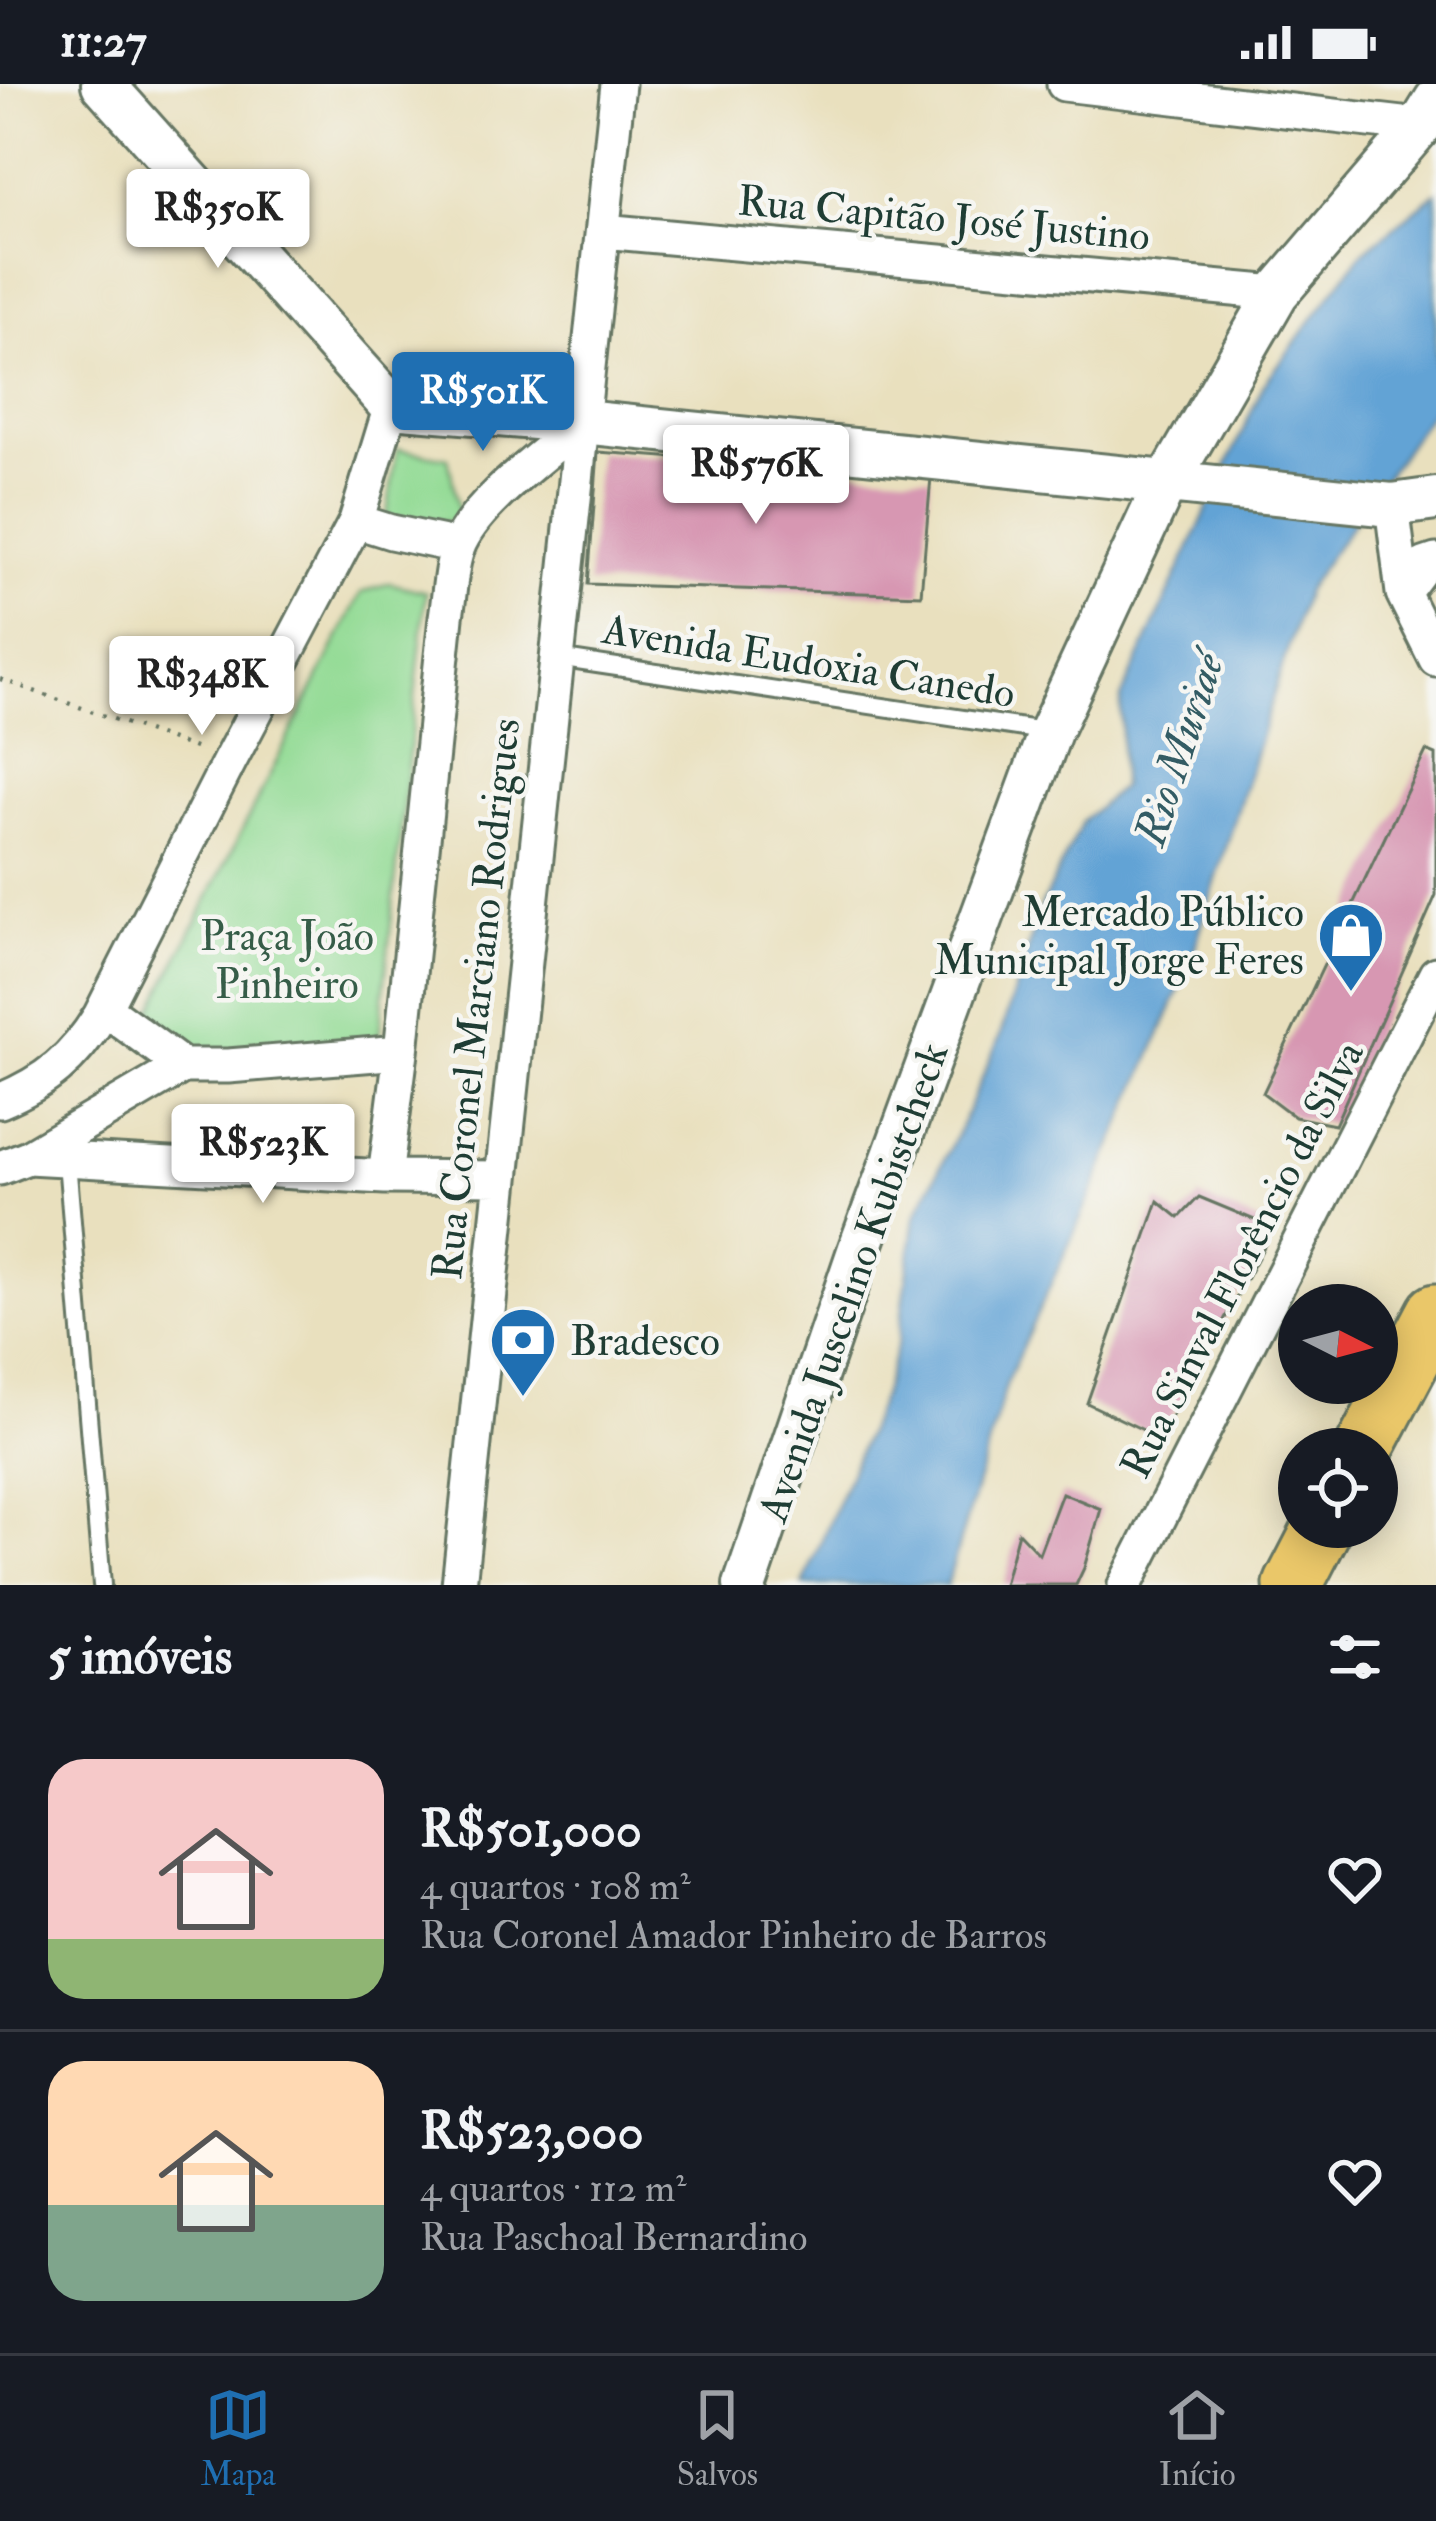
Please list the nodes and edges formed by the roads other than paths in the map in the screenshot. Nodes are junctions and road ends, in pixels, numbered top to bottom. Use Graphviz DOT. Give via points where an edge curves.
graph roads {
  1 [pos="103,84"];
  2 [pos="618,84"];
  3 [pos="1064,84"];
  4 [pos="1428,113"];
  5 [pos="603,231"];
  6 [pos="1277,293"];
  7 [pos="391,406"];
  8 [pos="582,422"];
  9 [pos="1183,482"];
  10 [pos="1436,499"];
  11 [pos="1382,504"];
  12 [pos="356,521"];
  13 [pos="1436,525"];
  14 [pos="458,546"];
  15 [pos="1436,561"];
  16 [pos="1403,593"];
  17 [pos="557,658"];
  18 [pos="1436,659"];
  19 [pos="1050,733"];
  20 [pos="1436,974"];
  21 [pos="104,1008"];
  22 [pos="401,1052"];
  23 [pos="182,1066"];
  24 [pos="0,1101"];
  25 [pos="67,1161"];
  26 [pos="14,1162"];
  27 [pos="385,1178"];
  28 [pos="501,1178"];
  29 [pos="1436,1313"];
  30 [pos="1375,1428"];
  31 [pos="1312,1548"];
  32 [pos="102,1585"];
  33 [pos="458,1585"];
  34 [pos="745,1585"];
  35 [pos="1125,1585"];
  36 [pos="1293,1585"];
  1 -- 7 [label="street"];
  2 -- 5 [label="street, Rua Coronel Marciano Rodrigues"];
  3 -- 4 [label="street"];
  4 -- 6 [label="street, Avenida Juscelino Kubistcheck"];
  5 -- 6 [label="street, Rua Capitão José Justino"];
  5 -- 8 [label="street, Rua Coronel Marciano Rodrigues"];
  6 -- 9 [label="street, Avenida Juscelino Kubistcheck"];
  7 -- 8 [label="street"];
  7 -- 12 [label="street"];
  8 -- 9 [label="street"];
  8 -- 14 [label="street" via="487,506"];
  8 -- 17 [label="street, Rua Coronel Marciano Rodrigues"];
  9 -- 11 [label="street"];
  9 -- 19 [label="street, Avenida Juscelino Kubistcheck"];
  10 -- 11 [label="street"];
  11 -- 13 [label="street"];
  11 -- 16 [label="street"];
  12 -- 14 [label="street"];
  12 -- 21 [label="street"];
  14 -- 22 [label="street"];
  15 -- 16 [label="street"];
  16 -- 18 [label="street"];
  17 -- 19 [label="lane, Avenida Eudoxia Canedo"];
  17 -- 28 [label="street, Rua Coronel Marciano Rodrigues"];
  19 -- 34 [label="street, Avenida Juscelino Kubistcheck"];
  20 -- 35 [label="street, Rua Sinval Florêncio da Silva"];
  21 -- 23 [label="street"];
  21 -- 24 [label="street" via="59,1067"];
  22 -- 23 [label="street"];
  22 -- 27 [label="street"];
  23 -- 26 [label="street"];
  25 -- 26 [label="street"];
  25 -- 27 [label="street"];
  25 -- 32 [label="lane"];
  27 -- 28 [label="street"];
  28 -- 33 [label="street, Rua Coronel Marciano Rodrigues"];
  29 -- 30 [label="highway"];
  31 -- 36 [label="highway"];
}
